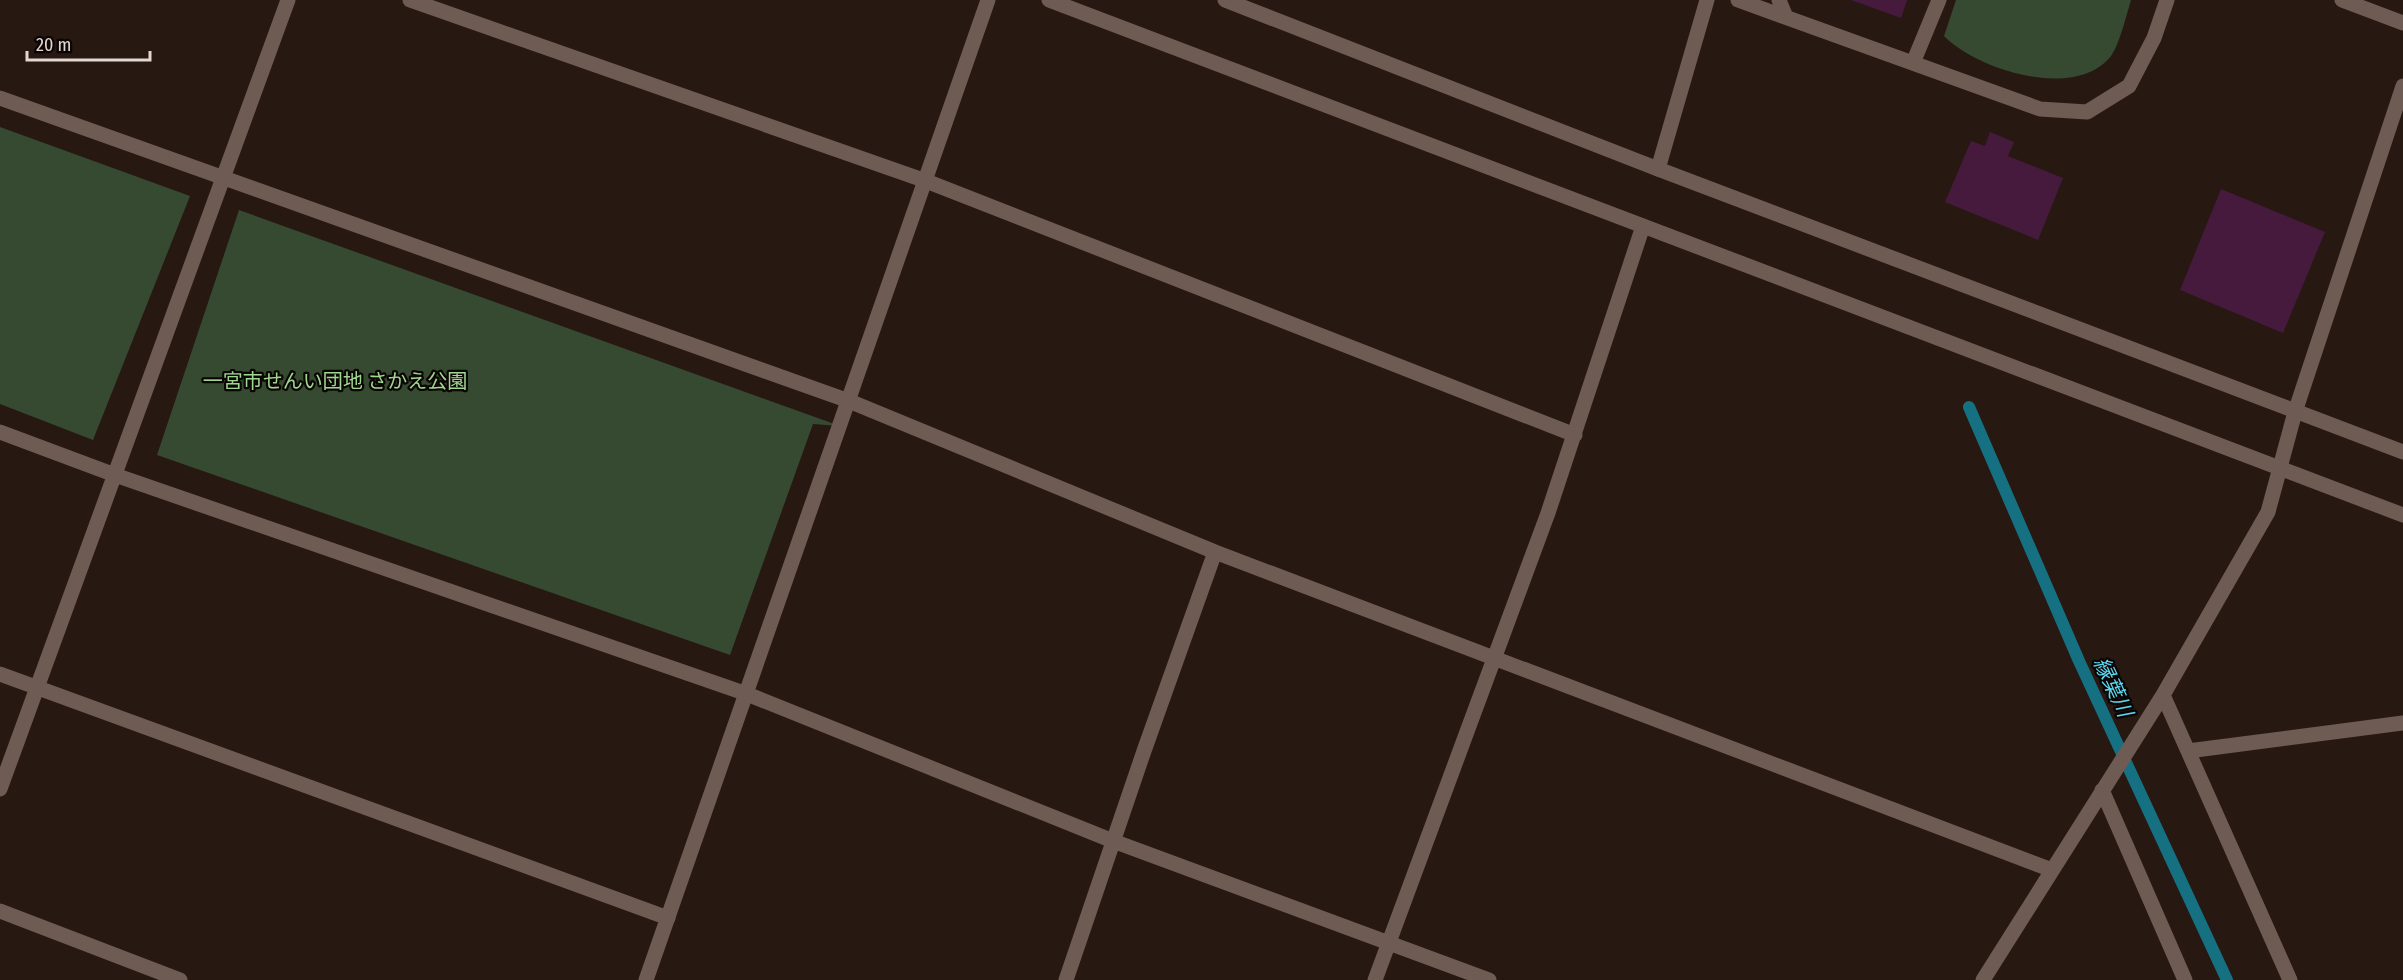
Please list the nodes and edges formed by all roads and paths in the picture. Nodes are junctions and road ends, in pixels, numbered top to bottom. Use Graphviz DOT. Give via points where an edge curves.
graph roads {
  1 [pos="288,0"];
  2 [pos="410,0"];
  3 [pos="988,0"];
  4 [pos="1049,0"];
  5 [pos="1225,0"];
  6 [pos="1707,0"];
  7 [pos="1738,0"];
  8 [pos="1779,0"];
  9 [pos="1939,0"];
  10 [pos="2167,0"];
  11 [pos="2342,0"];
  12 [pos="1786,17"];
  13 [pos="2403,22"];
  14 [pos="1913,63"];
  15 [pos="2403,86"];
  16 [pos="0,98"];
  17 [pos="1658,170"];
  18 [pos="223,177"];
  19 [pos="926,181"];
  20 [pos="1643,226"];
  21 [pos="849,401"];
  22 [pos="2295,412"];
  23 [pos="0,432"];
  24 [pos="1575,435"];
  25 [pos="2403,452"];
  26 [pos="2280,468"];
  27 [pos="115,475"];
  28 [pos="2403,515"];
  29 [pos="1215,552"];
  30 [pos="1495,657"];
  31 [pos="0,674"];
  32 [pos="37,688"];
  33 [pos="747,694"];
  34 [pos="2163,696"];
  35 [pos="2403,723"];
  36 [pos="2188,752"];
  37 [pos="2105,785"];
  38 [pos="0,789"];
  39 [pos="1113,841"];
  40 [pos="2052,870"];
  41 [pos="0,911"];
  42 [pos="668,918"];
  43 [pos="1390,942"];
  44 [pos="180,980"];
  45 [pos="646,980"];
  46 [pos="1066,980"];
  47 [pos="1375,980"];
  48 [pos="1489,980"];
  49 [pos="1983,980"];
  50 [pos="2185,980"];
  51 [pos="2290,980"];
  1 -- 18 [label="street"];
  2 -- 19 [label="street"];
  3 -- 19 [label="street"];
  4 -- 20 [label="street"];
  5 -- 17 [label="street"];
  6 -- 17 [label="street"];
  7 -- 12 [label="street"];
  8 -- 12 [label="street"];
  9 -- 14 [label="street"];
  10 -- 14 [label="street" via="2154,38 2129,86 2087,112 2040,109"];
  11 -- 13 [label="street"];
  12 -- 14 [label="street"];
  15 -- 22 [label="street"];
  16 -- 18 [label="street"];
  17 -- 22 [label="street"];
  18 -- 21 [label="street"];
  18 -- 27 [label="street"];
  19 -- 21 [label="street"];
  19 -- 24 [label="street"];
  20 -- 24 [label="street"];
  20 -- 26 [label="street"];
  21 -- 29 [label="street"];
  21 -- 33 [label="street"];
  22 -- 25 [label="street"];
  22 -- 26 [label="street"];
  23 -- 27 [label="street"];
  24 -- 30 [label="street"];
  26 -- 28 [label="street"];
  26 -- 34 [label="street" via="2268,512"];
  27 -- 32 [label="street"];
  27 -- 33 [label="street"];
  29 -- 30 [label="street"];
  29 -- 39 [label="street"];
  30 -- 40 [label="street"];
  30 -- 43 [label="street"];
  31 -- 32 [label="street"];
  32 -- 38 [label="street"];
  32 -- 42 [label="street"];
  33 -- 39 [label="street"];
  33 -- 42 [label="street"];
  34 -- 36 [label="street"];
  34 -- 37 [label="street"];
  35 -- 36 [label="street"];
  36 -- 51 [label="street"];
  37 -- 40 [label="street"];
  37 -- 50 [label="street"];
  39 -- 43 [label="street"];
  39 -- 46 [label="street"];
  40 -- 49 [label="street"];
  41 -- 44 [label="street"];
  42 -- 45 [label="street"];
  43 -- 47 [label="street"];
  43 -- 48 [label="street"];
}
